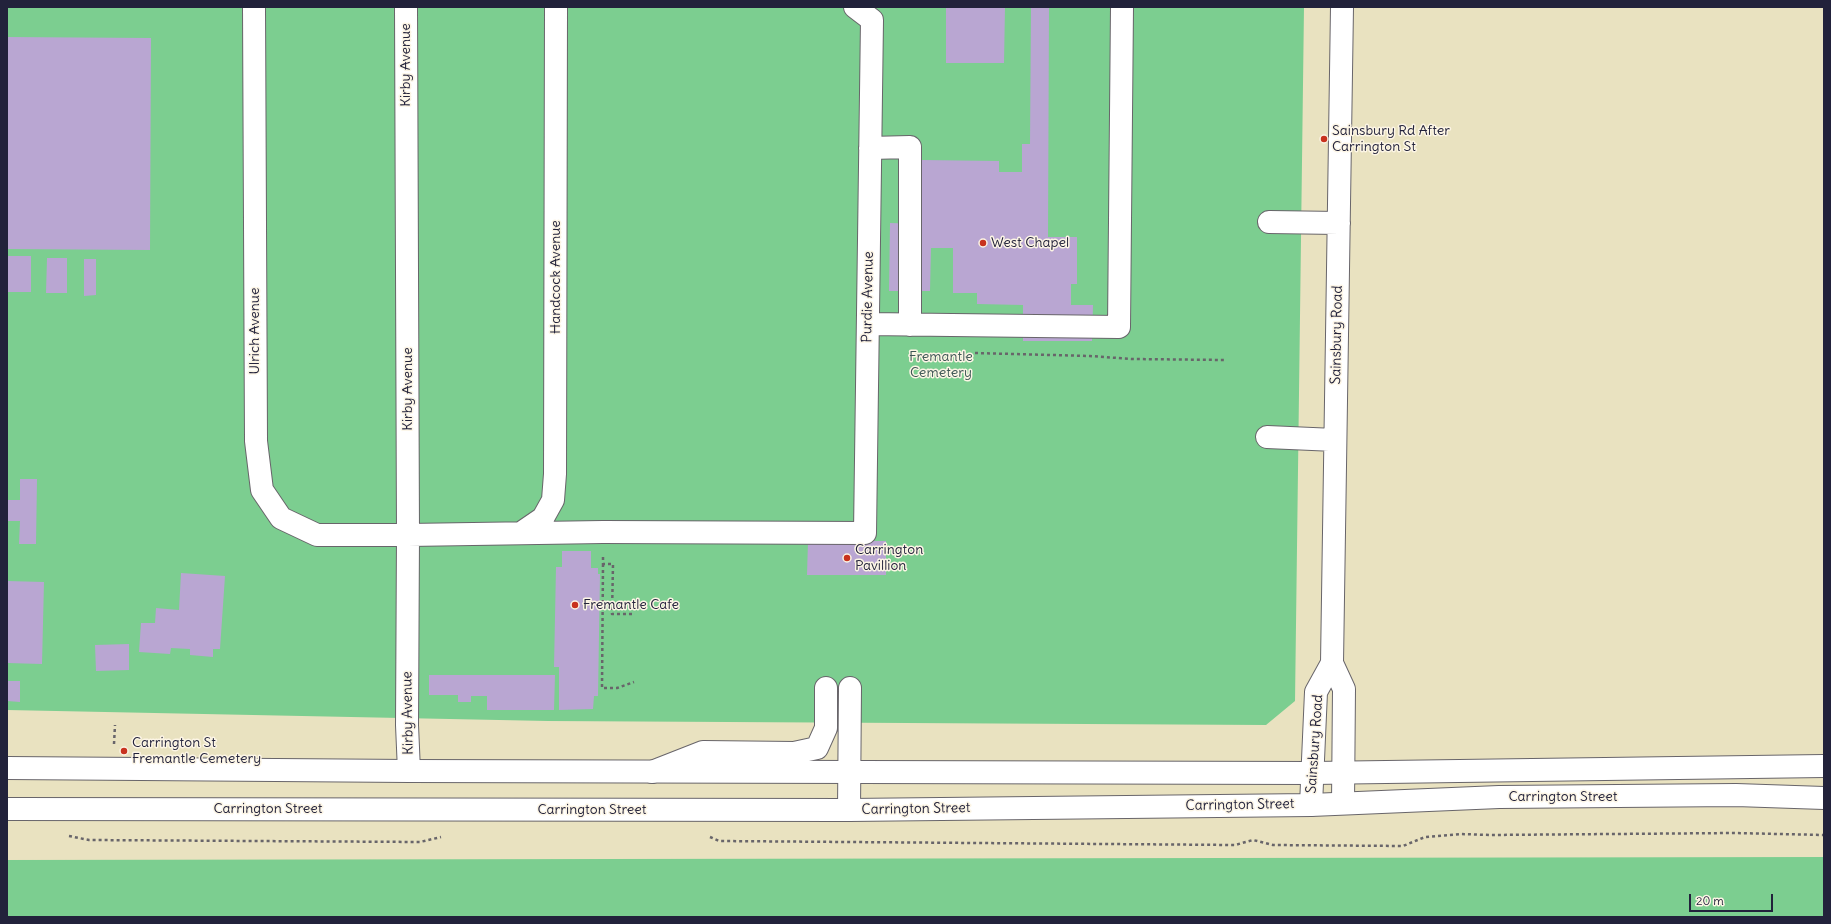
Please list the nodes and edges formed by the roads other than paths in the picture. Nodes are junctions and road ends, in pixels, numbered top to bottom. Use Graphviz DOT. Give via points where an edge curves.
graph roads {
  1 [pos="254,7"];
  2 [pos="406,7"];
  3 [pos="556,7"];
  4 [pos="855,7"];
  5 [pos="1122,7"];
  6 [pos="1342,7"];
  7 [pos="870,148"];
  8 [pos="1270,222"];
  9 [pos="1339,223"];
  10 [pos="868,324"];
  11 [pos="910,325"];
  12 [pos="1267,437"];
  13 [pos="1335,440"];
  14 [pos="804,532"];
  15 [pos="521,533"];
  16 [pos="408,534"];
  17 [pos="1332,663"];
  18 [pos="826,688"];
  19 [pos="850,688"];
  20 [pos="1824,766"];
  21 [pos="7,768"];
  22 [pos="409,771"];
  23 [pos="651,772"];
  24 [pos="849,772"];
  25 [pos="1343,772"];
  26 [pos="1313,773"];
  27 [pos="1824,798"];
  28 [pos="1311,804"];
  29 [pos="1343,804"];
  30 [pos="7,809"];
  31 [pos="849,810"];
  1 -- 16 [label="main road, Ulrich Avenue" via="256,441 262,490 281,518 317,534"];
  2 -- 16 [label="main road, Kirby Avenue"];
  3 -- 15 [label="main road, Handcock Avenue" via="554,500 543,518"];
  4 -- 7 [label="main road, Purdie Avenue" via="872,20"];
  5 -- 11 [label="main road" via="1119,327"];
  6 -- 9 [label="main road, Sainsbury Road"];
  7 -- 10 [label="main road, Purdie Avenue"];
  7 -- 11 [label="main road" via="910,147"];
  8 -- 9 [label="main road"];
  9 -- 13 [label="main road, Sainsbury Road"];
  10 -- 11 [label="main road"];
  10 -- 14 [label="main road, Purdie Avenue" via="865,533"];
  12 -- 13 [label="main road"];
  13 -- 17 [label="main road, Sainsbury Road"];
  14 -- 15 [label="main road, Ulrich Avenue"];
  15 -- 16 [label="main road, Ulrich Avenue"];
  16 -- 22 [label="main road, Kirby Avenue"];
  17 -- 25 [label="main road, Sainsbury Road" via="1344,689"];
  17 -- 26 [label="main road, Sainsbury Road" via="1316,692"];
  18 -- 23 [label="main road" via="826,728 817,748 794,753 703,752"];
  19 -- 24 [label="main road"];
  20 -- 25 [label="main road, Carrington Street"];
  21 -- 22 [label="main road, Carrington Street"];
  22 -- 23 [label="main road, Carrington Street"];
  23 -- 24 [label="main road, Carrington Street"];
  24 -- 26 [label="main road, Carrington Street"];
  24 -- 31 [label="main road"];
  25 -- 26 [label="main road, Carrington Street"];
  25 -- 29 [label="main road, Sainsbury Road"];
  26 -- 28 [label="main road, Sainsbury Road"];
  27 -- 29 [label="main road, Carrington Street" via="1736,795 1506,797"];
  28 -- 29 [label="main road, Carrington Street"];
  28 -- 31 [label="main road, Carrington Street"];
  30 -- 31 [label="main road, Carrington Street"];
}
